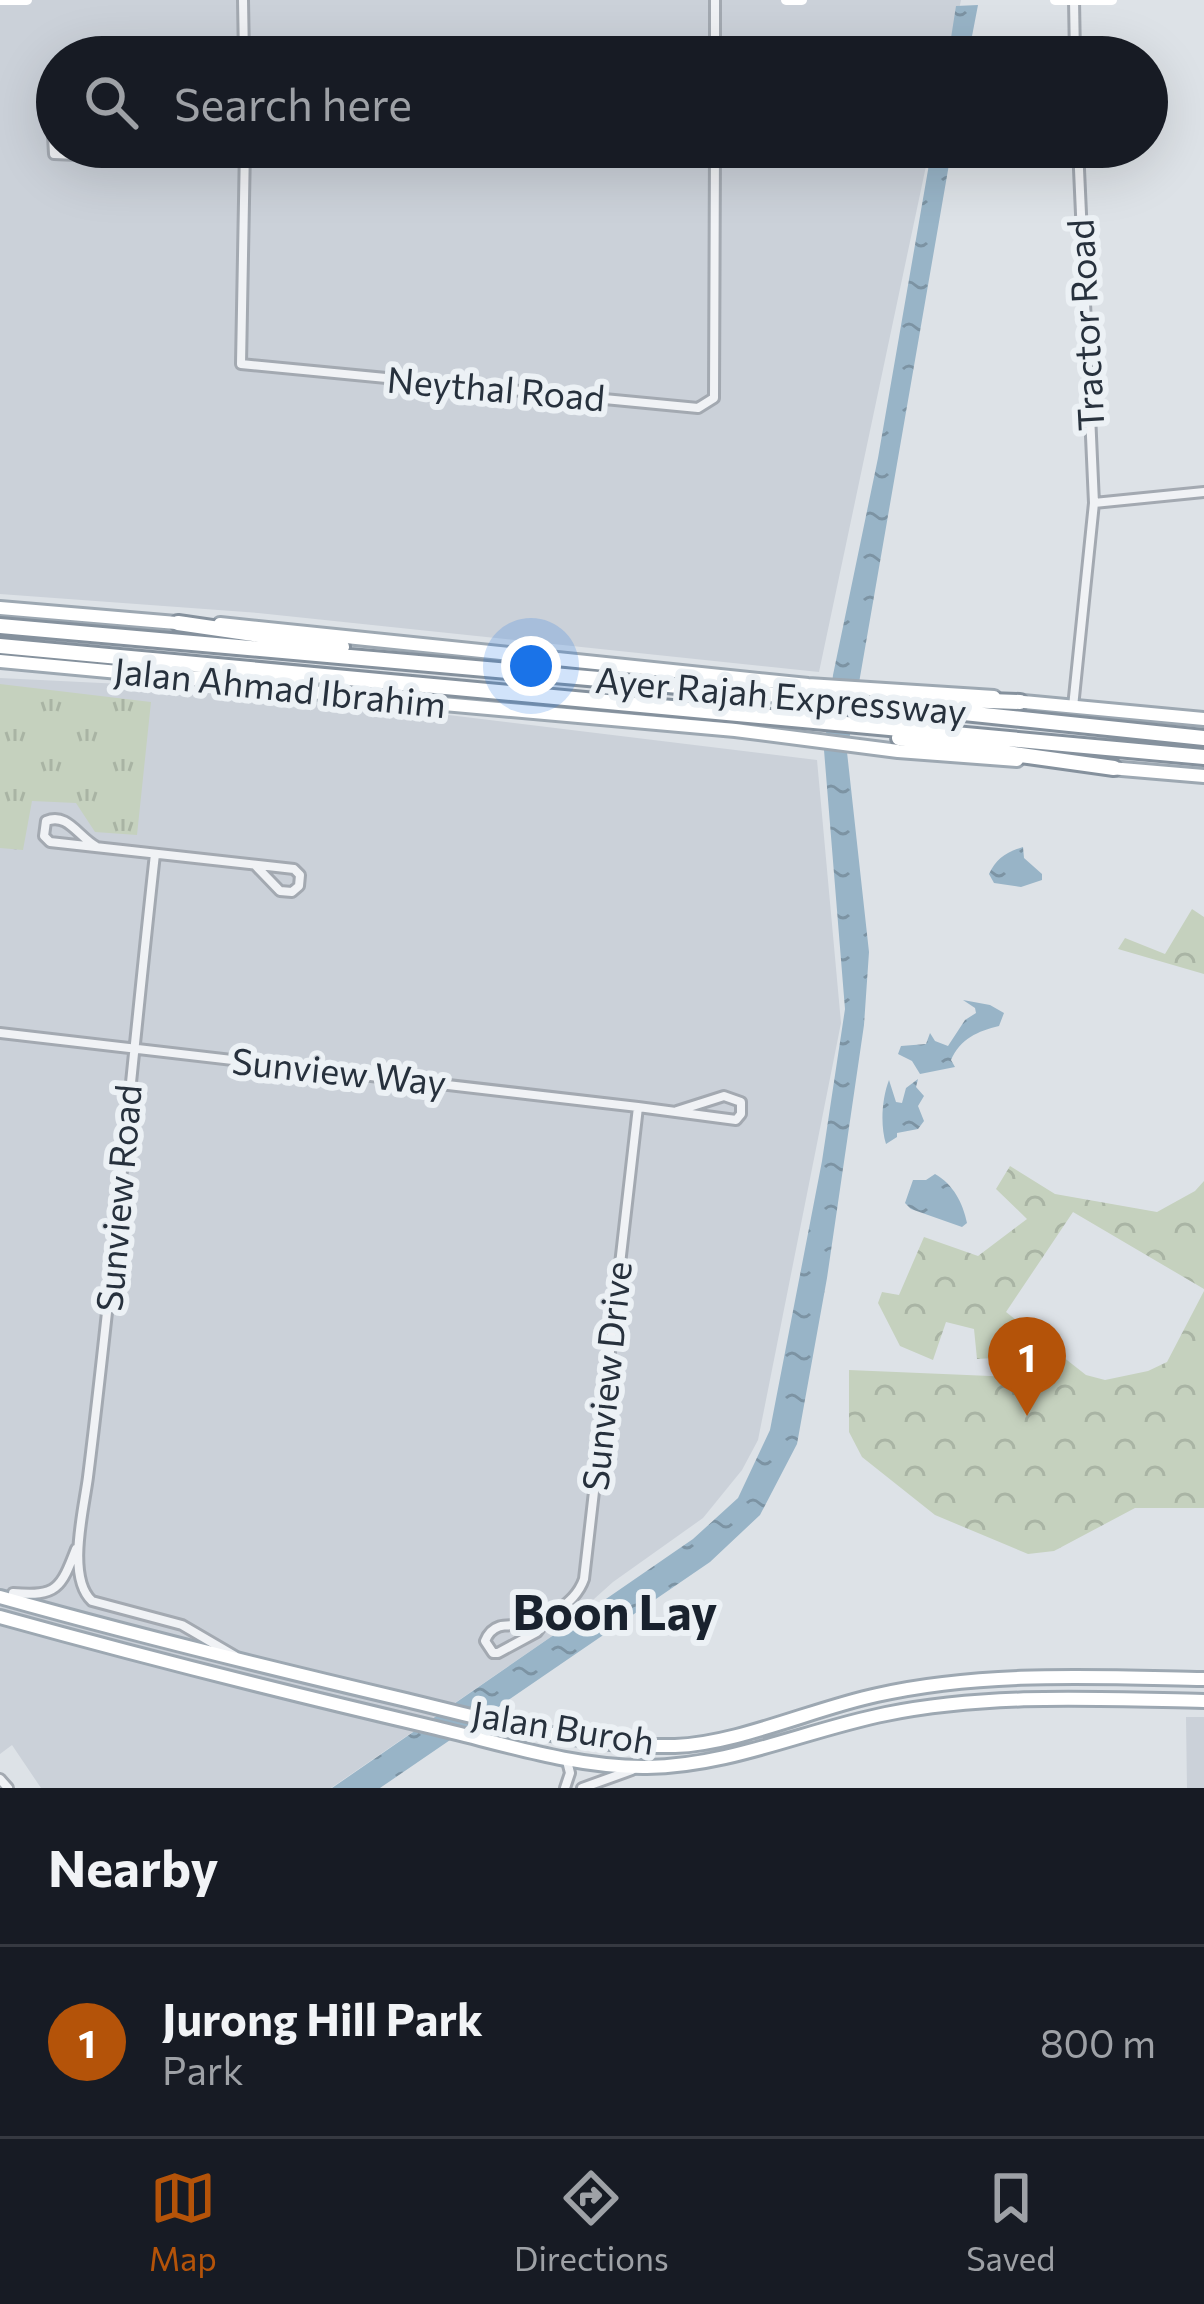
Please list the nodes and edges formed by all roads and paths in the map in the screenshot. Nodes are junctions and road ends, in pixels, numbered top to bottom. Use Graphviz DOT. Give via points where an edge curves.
graph roads {
  1 [pos="0,0"];
  2 [pos="27,0"];
  3 [pos="243,0"];
  4 [pos="715,0"];
  5 [pos="786,0"];
  6 [pos="802,0"];
  7 [pos="1055,0"];
  8 [pos="1074,0"];
  9 [pos="1112,0"];
  10 [pos="244,36"];
  11 [pos="715,36"];
  12 [pos="1075,36"];
  13 [pos="245,168"];
  14 [pos="715,168"];
  15 [pos="1079,168"];
  16 [pos="1204,492"];
  17 [pos="1094,503"];
  18 [pos="0,608"];
  19 [pos="178,623"];
  20 [pos="0,626"];
  21 [pos="0,646"];
  22 [pos="0,661"];
  23 [pos="405,661"];
  24 [pos="186,678"];
  25 [pos="332,678"];
  26 [pos="859,702"];
  27 [pos="1020,702"];
  28 [pos="1073,707"];
  29 [pos="1204,719"];
  30 [pos="866,727"];
  31 [pos="1204,738"];
  32 [pos="1204,757"];
  33 [pos="1114,768"];
  34 [pos="1204,776"];
  35 [pos="97,847"];
  36 [pos="155,854"];
  37 [pos="255,865"];
  38 [pos="0,1033"];
  39 [pos="133,1049"];
  40 [pos="638,1106"];
  41 [pos="677,1112"];
  42 [pos="79,1542"];
  43 [pos="4,1593"];
  44 [pos="0,1617"];
  45 [pos="539,1625"];
  46 [pos="245,1663"];
  47 [pos="1204,1679"];
  48 [pos="1204,1701"];
  49 [pos="565,1757"];
  50 [pos="639,1767"];
  51 [pos="0,1779"];
  52 [pos="8,1788"];
  53 [pos="565,1788"];
  54 [pos="582,1788"];
  1 -- 2 [label="main road"];
  3 -- 10 [label="street"];
  4 -- 11 [label="street"];
  5 -- 6 [label="main road"];
  7 -- 8 [label="main road"];
  8 -- 9 [label="main road"];
  8 -- 12 [label="street"];
  13 -- 14 [label="street, Neythal Road" via="241,364 698,408 715,398"];
  15 -- 17 [label="street, Tractor Road"];
  16 -- 17 [label="street"];
  17 -- 28 [label="street, Tractor Road"];
  18 -- 19 [label="main road, Jalan Ahmad Ibrahim"];
  19 -- 23 [label="highway"];
  19 -- 27 [label="main road, Jalan Ahmad Ibrahim"];
  20 -- 23 [label="highway, Ayer Rajah Expressway"];
  21 -- 25 [label="highway, Ayer Rajah Expressway"];
  22 -- 24 [label="main road, Jalan Ahmad Ibrahim"];
  23 -- 26 [label="highway, Ayer Rajah Expressway"];
  24 -- 25 [label="highway"];
  24 -- 33 [label="main road, Jalan Ahmad Ibrahim"];
  25 -- 30 [label="highway, Ayer Rajah Expressway"];
  26 -- 27 [label="highway"];
  26 -- 31 [label="highway, Ayer Rajah Expressway"];
  27 -- 28 [label="main road, Jalan Ahmad Ibrahim"];
  28 -- 29 [label="main road, Jalan Ahmad Ibrahim"];
  30 -- 32 [label="highway, Ayer Rajah Expressway"];
  30 -- 33 [label="highway"];
  33 -- 34 [label="main road, Jalan Ahmad Ibrahim"];
  35 -- 35 [label="street" via="48,841 46,821 68,821"];
  35 -- 36 [label="street"];
  36 -- 37 [label="street"];
  36 -- 39 [label="street, Sunview Road"];
  37 -- 37 [label="street" via="294,868 298,886 280,890"];
  38 -- 39 [label="street, Sunview Way"];
  39 -- 40 [label="street, Sunview Way"];
  39 -- 42 [label="street, Sunview Road"];
  40 -- 41 [label="street, Sunview Way"];
  40 -- 45 [label="street, Sunview Drive" via="584,1579 573,1600"];
  41 -- 41 [label="street, Sunview Way" via="720,1097 741,1102 736,1120"];
  42 -- 43 [label="street, Sunview Road" via="55,1589"];
  42 -- 46 [label="street, Sunview Road" via="82,1591 92,1601 182,1625"];
  43 -- 46 [label="main road, Jalan Buroh"];
  44 -- 49 [label="main road, Jalan Buroh"];
  45 -- 45 [label="street, Sunview Drive" via="498,1653 484,1641 504,1624"];
  46 -- 47 [label="main road, Jalan Buroh" via="488,1719 680,1746 947,1684"];
  48 -- 50 [label="main road, Jalan Buroh" via="950,1703 716,1760"];
  49 -- 50 [label="main road, Jalan Buroh"];
  49 -- 53 [label="street, Jalan Buroh"];
  50 -- 54 [label="street, Jalan Buroh"];
  51 -- 52 [label="street"];
}
